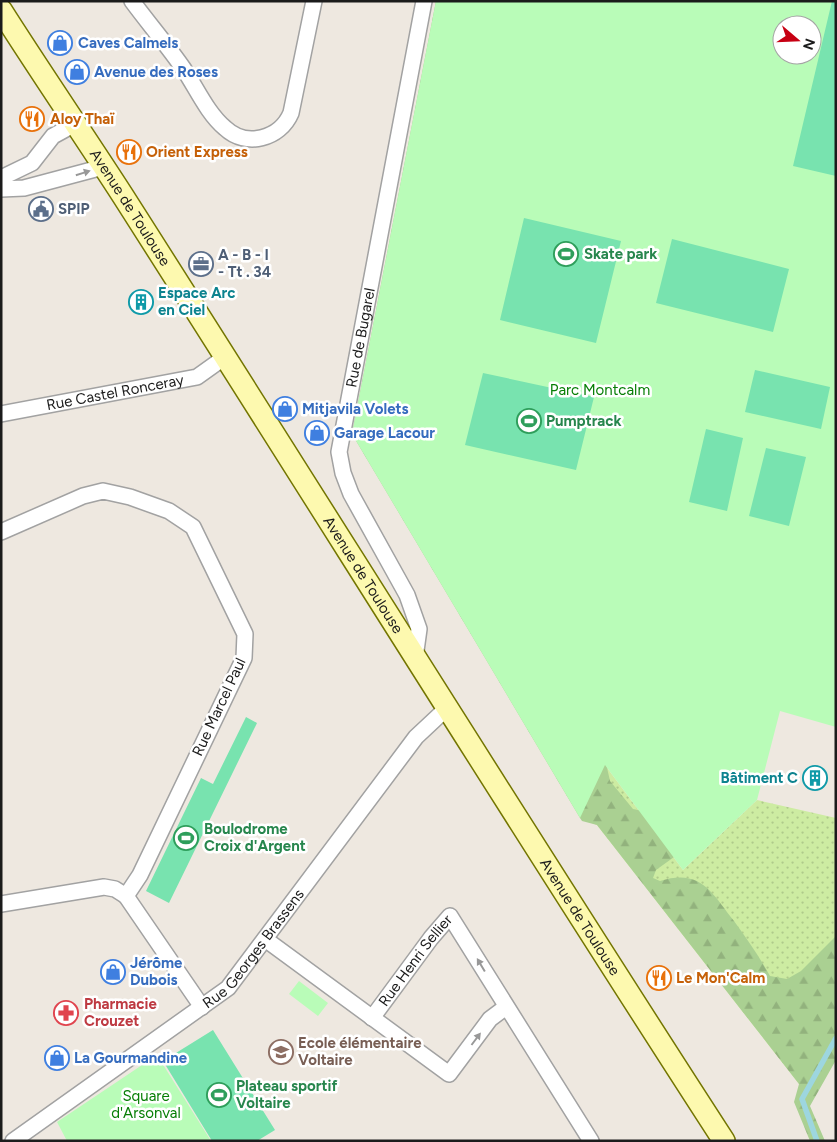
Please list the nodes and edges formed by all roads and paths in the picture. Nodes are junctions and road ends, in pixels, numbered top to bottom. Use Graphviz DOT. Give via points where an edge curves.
graph roads {
  1 [pos="132,1"];
  2 [pos="314,1"];
  3 [pos="424,1"];
  4 [pos="1,10"];
  5 [pos="75,124"];
  6 [pos="40,152"];
  7 [pos="103,167"];
  8 [pos="1,178"];
  9 [pos="53,180"];
  10 [pos="1,190"];
  11 [pos="225,357"];
  12 [pos="1,414"];
  13 [pos="1,532"];
  14 [pos="415,658"];
  15 [pos="447,708"];
  16 [pos="126,896"];
  17 [pos="1,904"];
  18 [pos="265,939"];
  19 [pos="202,1007"];
  20 [pos="506,1007"];
  21 [pos="372,1018"];
  22 [pos="13,1141"];
  23 [pos="591,1141"];
  24 [pos="724,1141"];
  1 -- 2 [label="street" via="224,128 248,139 273,134 287,123 292,113"];
  3 -- 14 [label="street, Rue de Bugarel" via="339,452 351,494 407,596 419,629"];
  4 -- 5 [label="main road, Avenue de Toulouse"];
  5 -- 6 [label="street" via="53,136"];
  5 -- 7 [label="main road, Avenue de Toulouse"];
  6 -- 8 [label="street" via="32,163"];
  6 -- 9 [label="street" via="45,172"];
  9 -- 7 [label="street, one-way"];
  7 -- 11 [label="main road, Avenue de Toulouse"];
  9 -- 10 [label="street"];
  11 -- 12 [label="street, Rue Castel Ronceray" via="197,377"];
  11 -- 14 [label="main road, Avenue de Toulouse"];
  13 -- 16 [label="street, Rue Marcel Paul" via="83,496 103,491 169,511 193,527 245,634 244,658 140,875"];
  14 -- 15 [label="main road, Avenue de Toulouse"];
  15 -- 18 [label="street, Rue Georges Brassens" via="416,737"];
  15 -- 24 [label="main road, Avenue de Toulouse"];
  16 -- 17 [label="street" via="116,889 104,887"];
  16 -- 19 [label="street"];
  18 -- 19 [label="street, Rue Georges Brassens" via="228,988"];
  18 -- 21 [label="street, Rue Henri Sellier"];
  19 -- 22 [label="street, Rue Georges Brassens"];
  21 -- 20 [label="street, Rue Henri Sellier, one-way" via="450,1074 490,1020"];
  20 -- 21 [label="street, Rue Henri Sellier, one-way" via="450,916"];
  20 -- 23 [label="street, Rue Henri Sellier"];
}
